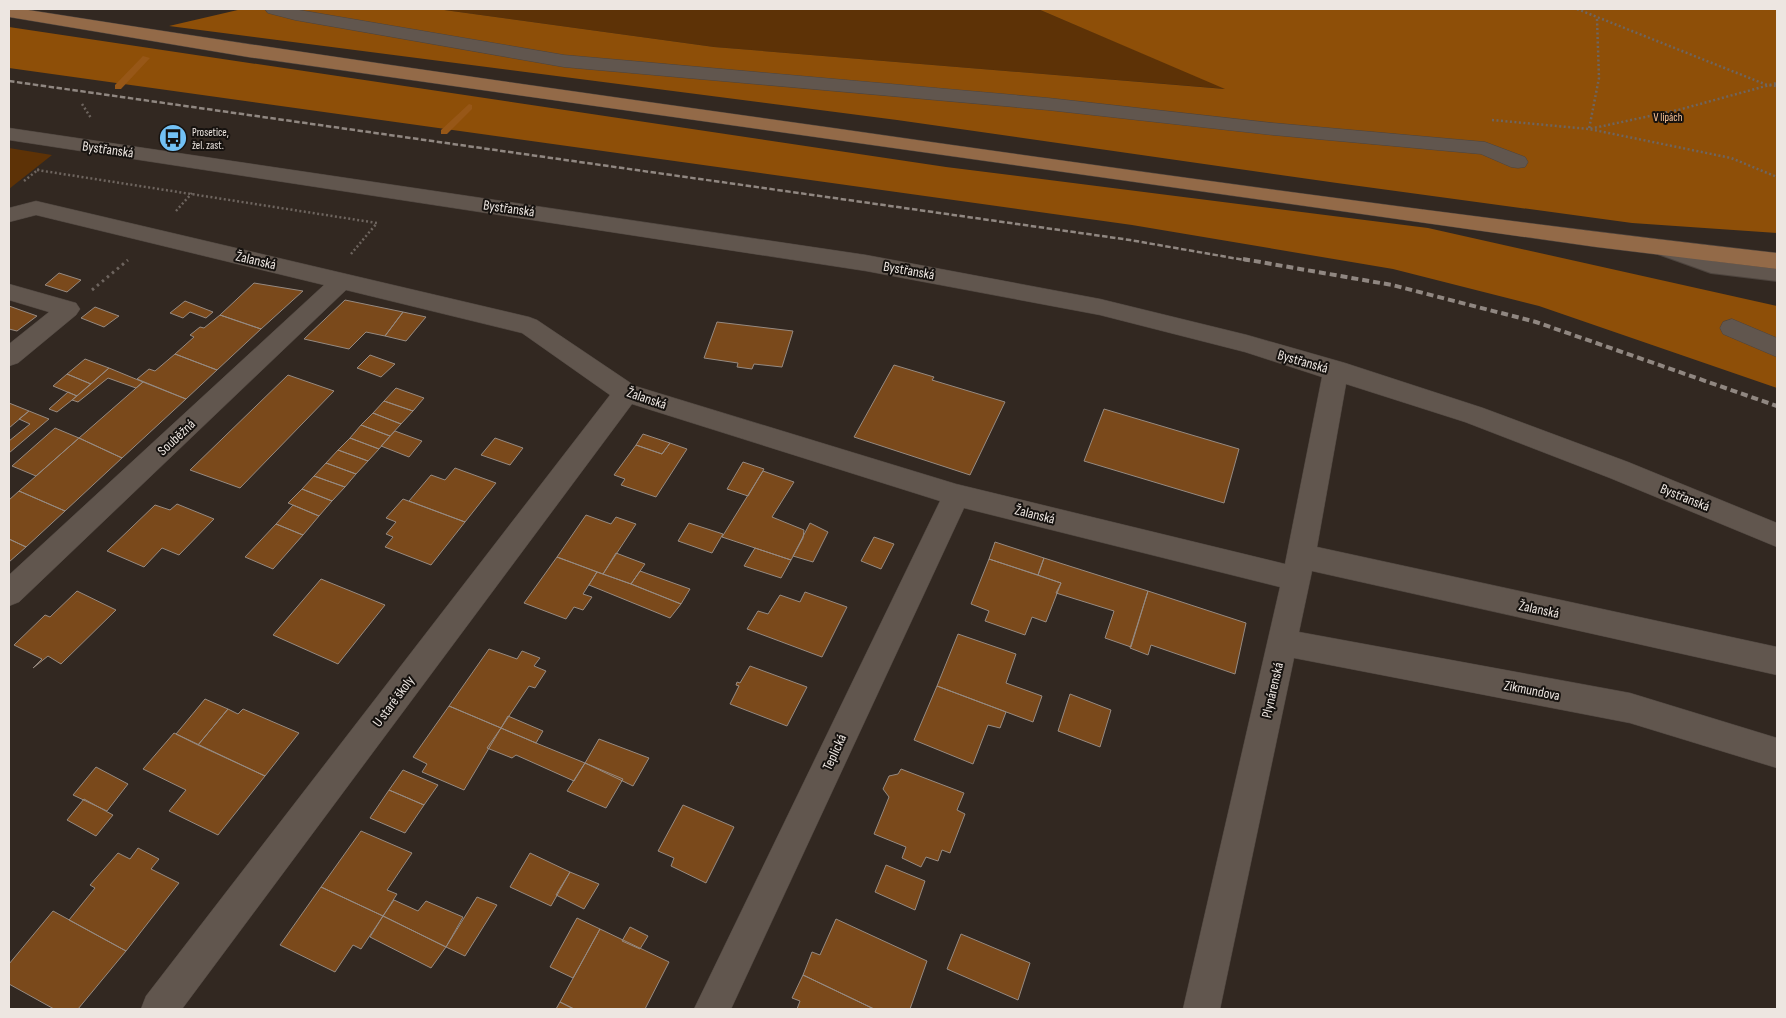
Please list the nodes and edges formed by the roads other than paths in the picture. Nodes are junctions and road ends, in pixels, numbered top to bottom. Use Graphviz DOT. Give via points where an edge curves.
graph roads {
  1 [pos="274,9"];
  2 [pos="9,12"];
  3 [pos="40,13"];
  4 [pos="9,134"];
  5 [pos="1518,162"];
  6 [pos="9,215"];
  7 [pos="1661,249"];
  8 [pos="1777,261"];
  9 [pos="1777,275"];
  10 [pos="337,279"];
  11 [pos="9,292"];
  12 [pos="1732,328"];
  13 [pos="1777,348"];
  14 [pos="9,357"];
  15 [pos="1336,370"];
  16 [pos="626,393"];
  17 [pos="956,495"];
  18 [pos="1777,535"];
  19 [pos="1299,568"];
  20 [pos="9,593"];
  21 [pos="1283,642"];
  22 [pos="1777,661"];
  23 [pos="1777,754"];
  24 [pos="159,1009"];
  25 [pos="712,1009"];
  26 [pos="1202,1009"];
  1 -- 5 [label="street" via="564,61 1048,104 1485,148"];
  2 -- 3 [label="main road"];
  3 -- 7 [label="main road" via="248,51"];
  4 -- 15 [label="street, Bystřanská" via="876,264 1100,307"];
  6 -- 10 [label="street, Žalanská" via="36,208"];
  7 -- 8 [label="main road"];
  7 -- 9 [label="lane" via="1711,267"];
  10 -- 16 [label="street, Žalanská" via="529,326"];
  10 -- 20 [label="street, Souběžná"];
  11 -- 14 [label="street" via="68,309"];
  12 -- 13 [label="street"];
  15 -- 18 [label="street, Bystřanská" via="1474,415"];
  15 -- 19 [label="street, Plynárenská"];
  16 -- 17 [label="street, Žalanská"];
  16 -- 24 [label="street, U staré školy"];
  17 -- 19 [label="street, Žalanská"];
  17 -- 25 [label="street, Teplická"];
  19 -- 21 [label="street, Plynárenská"];
  19 -- 22 [label="street, Žalanská"];
  21 -- 23 [label="street, Zikmundova" via="1630,708"];
  21 -- 26 [label="street, Plynárenská"];
}
